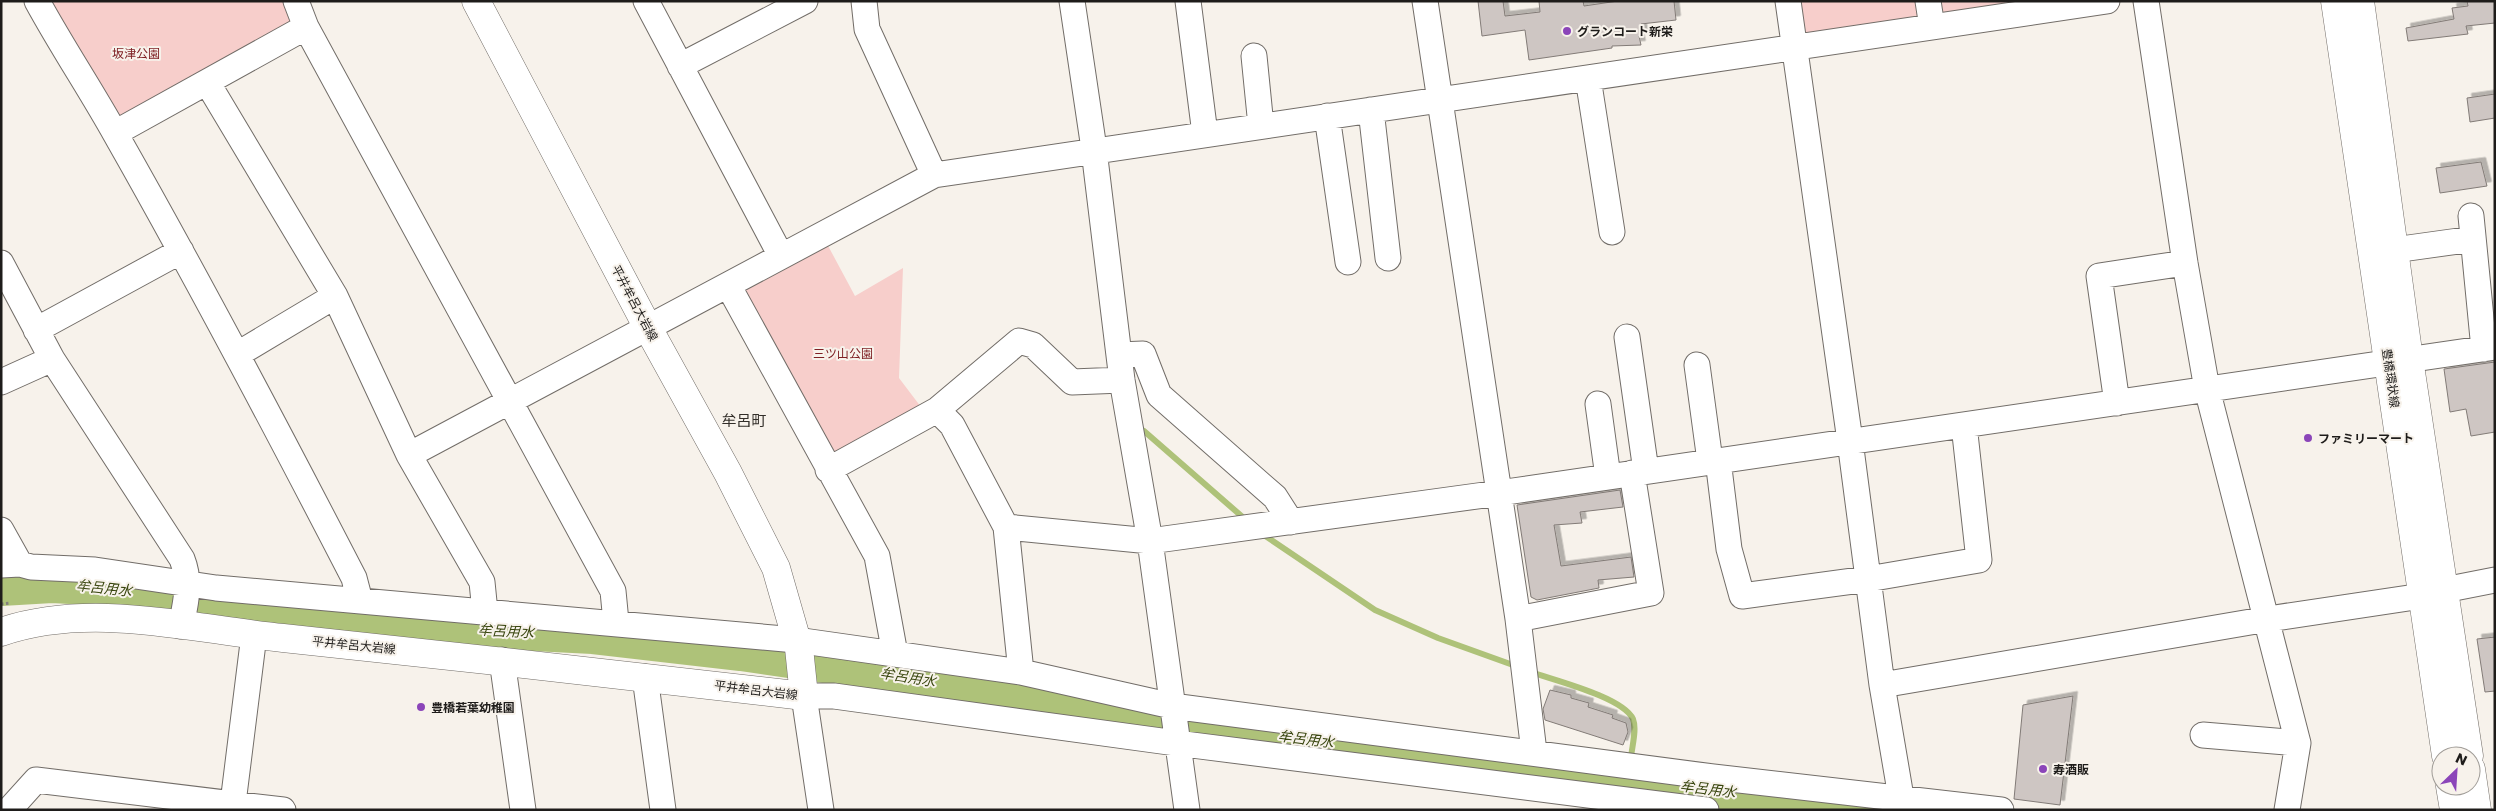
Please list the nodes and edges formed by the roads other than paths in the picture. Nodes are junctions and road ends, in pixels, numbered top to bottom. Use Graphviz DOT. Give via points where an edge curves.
graph roads {
  1 [pos="37,1"];
  2 [pos="296,1"];
  3 [pos="476,1"];
  4 [pos="646,1"];
  5 [pos="805,1"];
  6 [pos="864,1"];
  7 [pos="1072,1"];
  8 [pos="1188,1"];
  9 [pos="1424,1"];
  10 [pos="1788,1"];
  11 [pos="1928,1"];
  12 [pos="2107,1"];
  13 [pos="2146,1"];
  14 [pos="2335,1"];
  15 [pos="2360,1"];
  16 [pos="306,27"];
  17 [pos="1932,27"];
  18 [pos="1795,47"];
  19 [pos="1254,56"];
  20 [pos="680,66"];
  21 [pos="1588,78"];
  22 [pos="207,82"];
  23 [pos="1438,100"];
  24 [pos="1370,110"];
  25 [pos="1327,116"];
  26 [pos="1261,126"];
  27 [pos="115,132"];
  28 [pos="1205,134"];
  29 [pos="1094,151"];
  30 [pos="934,175"];
  31 [pos="1612,232"];
  32 [pos="2414,248"];
  33 [pos="180,251"];
  34 [pos="781,256"];
  35 [pos="1388,258"];
  36 [pos="1348,262"];
  37 [pos="1,263"];
  38 [pos="2185,263"];
  39 [pos="728,285"];
  40 [pos="335,296"];
  41 [pos="648,328"];
  42 [pos="36,330"];
  43 [pos="1627,337"];
  44 [pos="2490,348"];
  45 [pos="238,354"];
  46 [pos="1119,355"];
  47 [pos="52,359"];
  48 [pos="2399,360"];
  49 [pos="1697,365"];
  50 [pos="1122,380"];
  51 [pos="1,382"];
  52 [pos="2207,389"];
  53 [pos="511,402"];
  54 [pos="2117,403"];
  55 [pos="1598,404"];
  56 [pos="937,410"];
  57 [pos="1964,425"];
  58 [pos="1850,441"];
  59 [pos="409,455"];
  60 [pos="1714,461"];
  61 [pos="828,470"];
  62 [pos="1629,473"];
  63 [pos="1499,493"];
  64 [pos="1291,522"];
  65 [pos="1006,527"];
  66 [pos="1,530"];
  67 [pos="1150,541"];
  68 [pos="10,565"];
  69 [pos="1868,579"];
  70 [pos="2495,580"];
  71 [pos="2433,593"];
  72 [pos="360,601"];
  73 [pos="185,602"];
  74 [pos="485,612"];
  75 [pos="1518,619"];
  76 [pos="2268,619"];
  77 [pos="616,622"];
  78 [pos="1,632"];
  79 [pos="254,635"];
  80 [pos="798,644"];
  81 [pos="895,654"];
  82 [pos="502,660"];
  83 [pos="1020,672"];
  84 [pos="646,677"];
  85 [pos="1882,685"];
  86 [pos="803,689"];
  87 [pos="1174,724"];
  88 [pos="2203,735"];
  89 [pos="2298,743"];
  90 [pos="2445,746"];
  91 [pos="2467,746"];
  92 [pos="1534,752"];
  93 [pos="1711,796"];
  94 [pos="2452,796"];
  95 [pos="2475,796"];
  96 [pos="1901,797"];
  97 [pos="1541,799"];
  98 [pos="230,806"];
  99 [pos="1985,809"];
  100 [pos="9,810"];
  101 [pos="283,810"];
  102 [pos="523,810"];
  103 [pos="664,810"];
  104 [pos="821,810"];
  105 [pos="1187,810"];
  106 [pos="2287,810"];
  107 [pos="2454,810"];
  108 [pos="2477,810"];
  1 -- 27 [label="street"];
  2 -- 16 [label="street"];
  3 -- 41 [label="main road, 平井牟呂大岩線"];
  4 -- 20 [label="street"];
  5 -- 20 [label="street"];
  6 -- 30 [label="street" via="867,29"];
  7 -- 29 [label="street"];
  8 -- 28 [label="street"];
  9 -- 23 [label="street"];
  10 -- 18 [label="street"];
  11 -- 17 [label="street"];
  12 -- 17 [label="street"];
  13 -- 38 [label="street"];
  14 -- 48 [label="main road, 豊橋環状線"];
  15 -- 32 [label="main road, 豊橋環状線"];
  16 -- 22 [label="street"];
  16 -- 53 [label="street"];
  17 -- 18 [label="street"];
  18 -- 21 [label="street"];
  18 -- 58 [label="street"];
  19 -- 26 [label="street"];
  20 -- 34 [label="street"];
  21 -- 23 [label="street"];
  21 -- 31 [label="street"];
  22 -- 27 [label="street"];
  22 -- 40 [label="street"];
  23 -- 24 [label="street"];
  23 -- 63 [label="street"];
  24 -- 25 [label="street"];
  24 -- 35 [label="street"];
  25 -- 26 [label="street"];
  25 -- 36 [label="street"];
  26 -- 28 [label="street"];
  27 -- 33 [label="street"];
  28 -- 29 [label="street"];
  29 -- 30 [label="street"];
  29 -- 46 [label="street"];
  30 -- 34 [label="street"];
  32 -- 44 [label="street" via="2472,227"];
  32 -- 48 [label="main road, 豊橋環状線"];
  33 -- 42 [label="street"];
  33 -- 45 [label="street"];
  34 -- 39 [label="street"];
  37 -- 42 [label="street"];
  38 -- 52 [label="street"];
  38 -- 54 [label="street" via="2099,276"];
  39 -- 41 [label="street"];
  39 -- 61 [label="street"];
  40 -- 45 [label="street"];
  40 -- 59 [label="street"];
  41 -- 53 [label="street"];
  41 -- 80 [label="main road, 平井牟呂大岩線" via="776,568"];
  42 -- 47 [label="street"];
  43 -- 62 [label="street"];
  44 -- 48 [label="street"];
  45 -- 72 [label="street" via="354,578"];
  46 -- 50 [label="street"];
  46 -- 64 [label="street" via="1142,354 1160,395 1275,497"];
  47 -- 51 [label="street"];
  47 -- 73 [label="street" via="110,452 173,542 185,566"];
  48 -- 52 [label="street"];
  48 -- 71 [label="main road, 豊橋環状線"];
  49 -- 60 [label="street"];
  50 -- 56 [label="street" via="1072,382 1033,345 1019,341"];
  50 -- 67 [label="street"];
  52 -- 54 [label="street"];
  52 -- 76 [label="street"];
  53 -- 59 [label="street"];
  53 -- 77 [label="street" via="612,591"];
  54 -- 57 [label="street"];
  55 -- 62 [label="street"];
  56 -- 61 [label="street"];
  56 -- 65 [label="street" via="952,425"];
  57 -- 58 [label="street"];
  57 -- 69 [label="street" via="1979,560"];
  58 -- 60 [label="street"];
  58 -- 69 [label="street"];
  59 -- 74 [label="street" via="482,582"];
  60 -- 62 [label="street"];
  60 -- 69 [label="street" via="1729,549 1742,596"];
  61 -- 81 [label="street" via="877,556"];
  62 -- 63 [label="street"];
  62 -- 75 [label="street" via="1651,592"];
  63 -- 64 [label="street"];
  63 -- 75 [label="street"];
  64 -- 67 [label="street"];
  65 -- 67 [label="street"];
  65 -- 83 [label="street"];
  66 -- 68 [label="street"];
  67 -- 87 [label="street"];
  68 -- 73 [label="street" via="95,570"];
  69 -- 85 [label="street"];
  70 -- 71 [label="street"];
  71 -- 76 [label="street"];
  71 -- 90 [label="main road, 豊橋環状線"];
  71 -- 91 [label="main road, 豊橋環状線"];
  72 -- 73 [label="street"];
  72 -- 74 [label="street"];
  73 -- 78 [label="main road, 平井牟呂大岩線" via="103,618 59,620"];
  73 -- 79 [label="main road, 平井牟呂大岩線"];
  74 -- 77 [label="street"];
  75 -- 92 [label="street"];
  76 -- 85 [label="street"];
  76 -- 89 [label="street"];
  77 -- 80 [label="street"];
  79 -- 82 [label="main road, 平井牟呂大岩線"];
  79 -- 98 [label="street"];
  80 -- 81 [label="street"];
  80 -- 86 [label="main road, 平井牟呂大岩線"];
  81 -- 83 [label="street"];
  82 -- 84 [label="main road, 平井牟呂大岩線"];
  82 -- 102 [label="street"];
  83 -- 87 [label="street"];
  84 -- 86 [label="main road, 平井牟呂大岩線"];
  84 -- 103 [label="street"];
  85 -- 96 [label="street"];
  86 -- 87 [label="street" via="834,696"];
  86 -- 104 [label="street"];
  87 -- 92 [label="street"];
  87 -- 97 [label="street"];
  87 -- 105 [label="street"];
  88 -- 89 [label="street"];
  89 -- 106 [label="street"];
  92 -- 93 [label="street"];
  93 -- 96 [label="street"];
  93 -- 97 [label="street"];
  94 -- 107 [label="main road"];
  95 -- 108 [label="main road"];
  96 -- 99 [label="street"];
  98 -- 100 [label="street" via="36,780"];
  98 -- 101 [label="street"];
}
